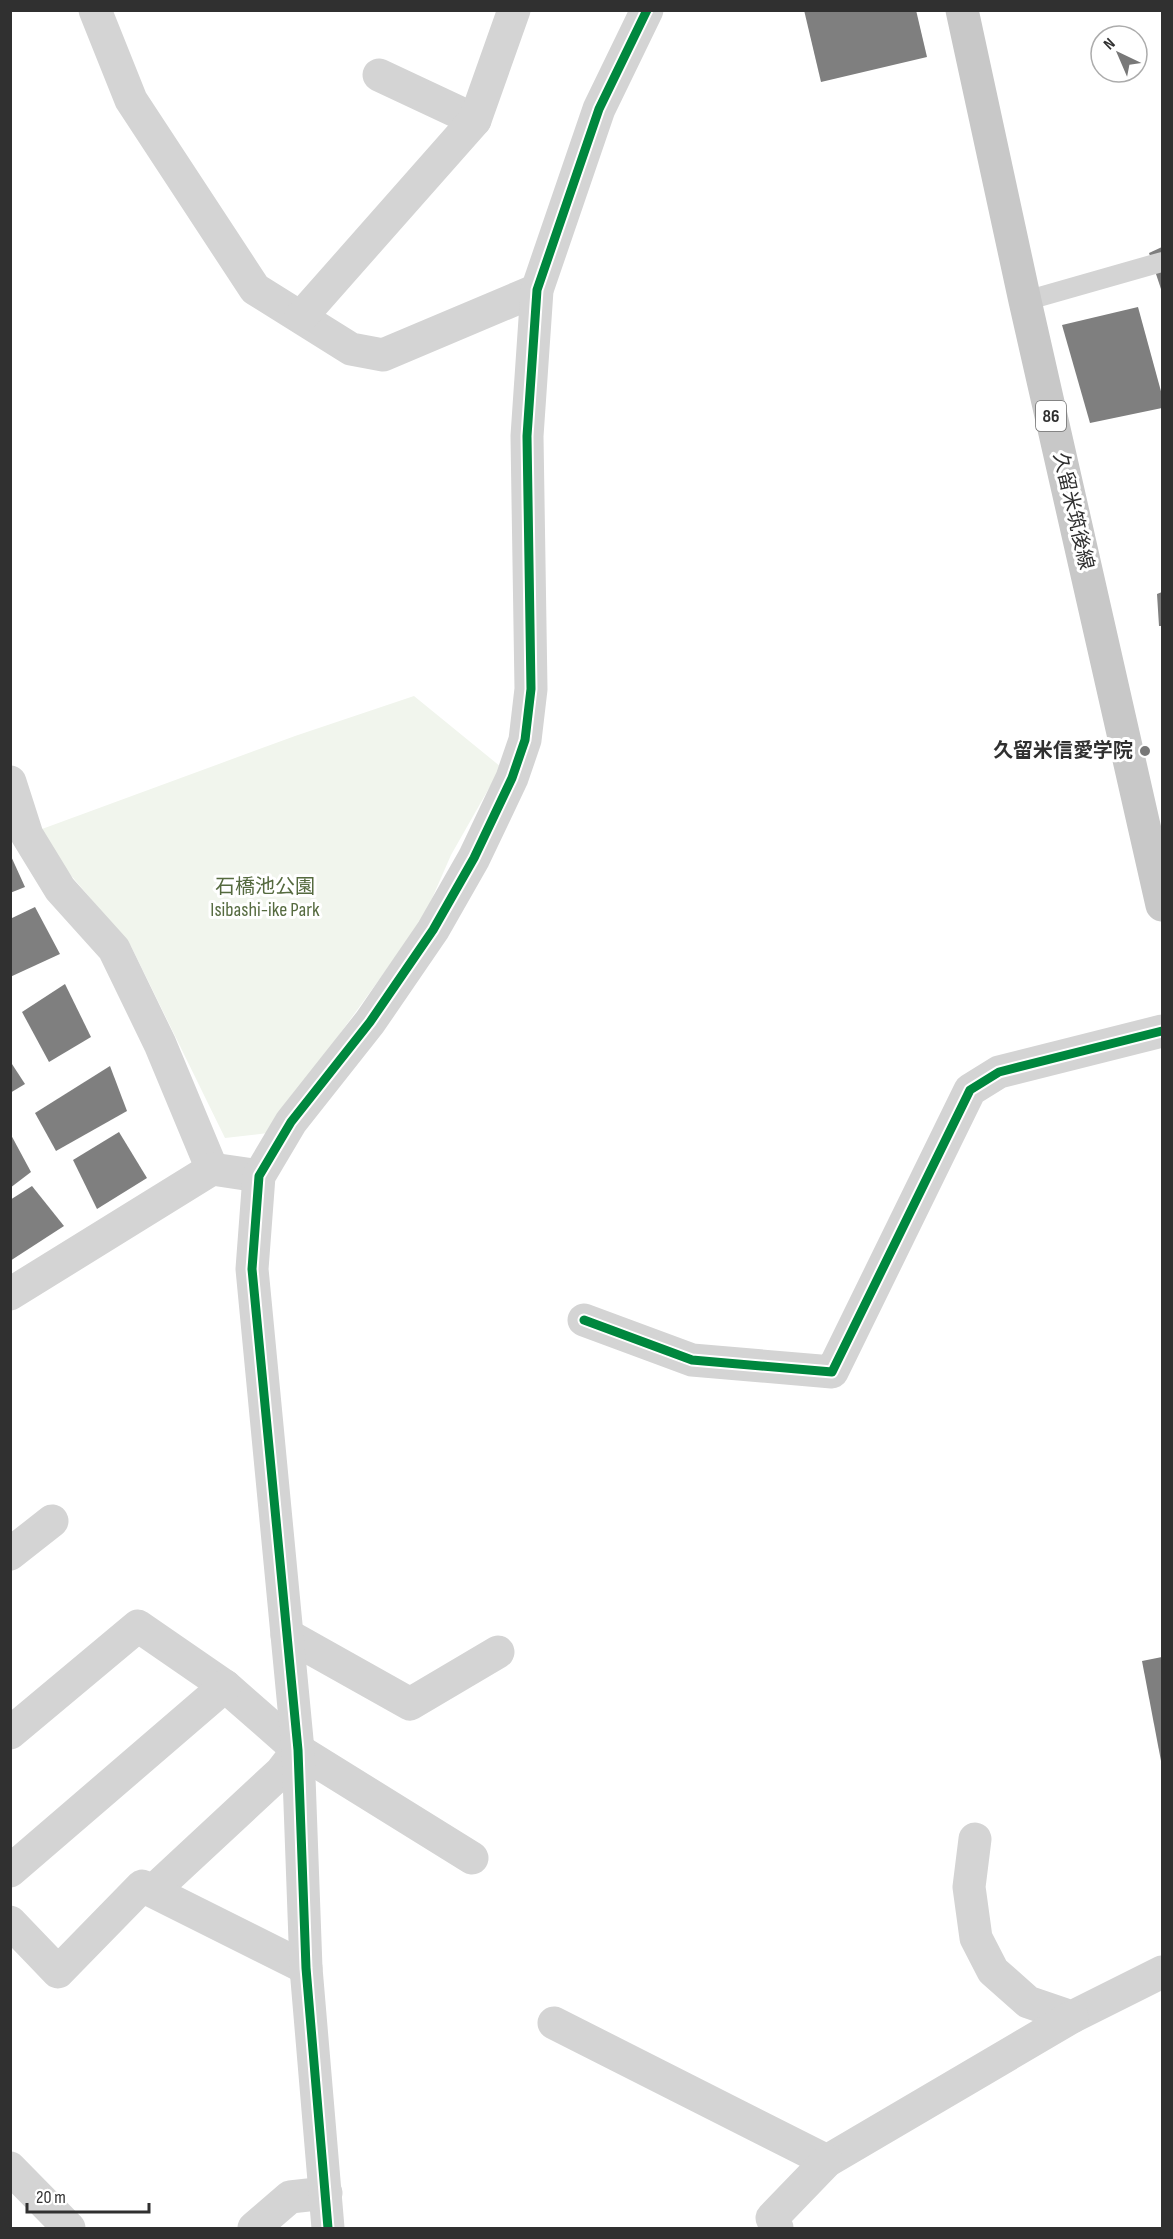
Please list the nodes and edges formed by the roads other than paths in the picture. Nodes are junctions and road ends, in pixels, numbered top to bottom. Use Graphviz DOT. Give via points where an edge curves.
graph roads {
  1 [pos="95,10"];
  2 [pos="514,10"];
  3 [pos="647,10"];
  4 [pos="963,10"];
  5 [pos="379,75"];
  6 [pos="475,120"];
  7 [pos="1162,262"];
  8 [pos="537,290"];
  9 [pos="1025,301"];
  10 [pos="301,317"];
  11 [pos="10,782"];
  12 [pos="1153,815"];
  13 [pos="1162,905"];
  14 [pos="1162,1032"];
  15 [pos="212,1169"];
  16 [pos="259,1176"];
  17 [pos="10,1294"];
  18 [pos="584,1320"];
  19 [pos="52,1521"];
  20 [pos="10,1554"];
  21 [pos="287,1635"];
  22 [pos="498,1652"];
  23 [pos="225,1686"];
  24 [pos="10,1733"];
  25 [pos="298,1750"];
  26 [pos="975,1839"];
  27 [pos="472,1858"];
  28 [pos="10,1871"];
  29 [pos="154,1890"];
  30 [pos="10,1922"];
  31 [pos="306,1968"];
  32 [pos="1162,1972"];
  33 [pos="1072,2017"];
  34 [pos="554,2023"];
  35 [pos="827,2161"];
  36 [pos="10,2168"];
  37 [pos="326,2193"];
  38 [pos="69,2229"];
  39 [pos="254,2229"];
  40 [pos="328,2229"];
  41 [pos="777,2229"];
  1 -- 10 [label="street" via="131,100 255,289"];
  2 -- 6 [label="street"];
  3 -- 8 [label="street" via="599,109"];
  4 -- 9 [label="main road, 久留米筑後線 / 86"];
  5 -- 6 [label="street"];
  6 -- 10 [label="street"];
  7 -- 9 [label="lane"];
  8 -- 10 [label="street" via="383,355 351,349"];
  8 -- 16 [label="street" via="527,436 531,689 525,740 512,778 474,858 433,930 370,1022 291,1122"];
  9 -- 12 [label="main road, 久留米筑後線 / 86"];
  11 -- 15 [label="street" via="27,835 60,889 114,949 160,1044"];
  12 -- 13 [label="main road, 久留米筑後線 / 86"];
  14 -- 18 [label="street" via="999,1072 970,1090 832,1372 692,1360"];
  15 -- 16 [label="street"];
  15 -- 17 [label="street"];
  16 -- 21 [label="street" via="252,1269"];
  19 -- 20 [label="street"];
  21 -- 22 [label="street" via="410,1704"];
  21 -- 25 [label="street"];
  23 -- 24 [label="street" via="138,1626"];
  23 -- 25 [label="street"];
  23 -- 28 [label="street"];
  25 -- 27 [label="street"];
  25 -- 29 [label="street" via="281,1772"];
  25 -- 31 [label="street"];
  26 -- 33 [label="street" via="969,1887 976,1938 993,1971 1028,2002"];
  29 -- 30 [label="street" via="141,1886 58,1972"];
  29 -- 31 [label="street"];
  31 -- 37 [label="street"];
  32 -- 33 [label="street"];
  33 -- 35 [label="street"];
  34 -- 35 [label="street"];
  35 -- 41 [label="street" via="772,2218"];
  36 -- 38 [label="street"];
  37 -- 39 [label="street" via="290,2197"];
  37 -- 40 [label="street"];
}
